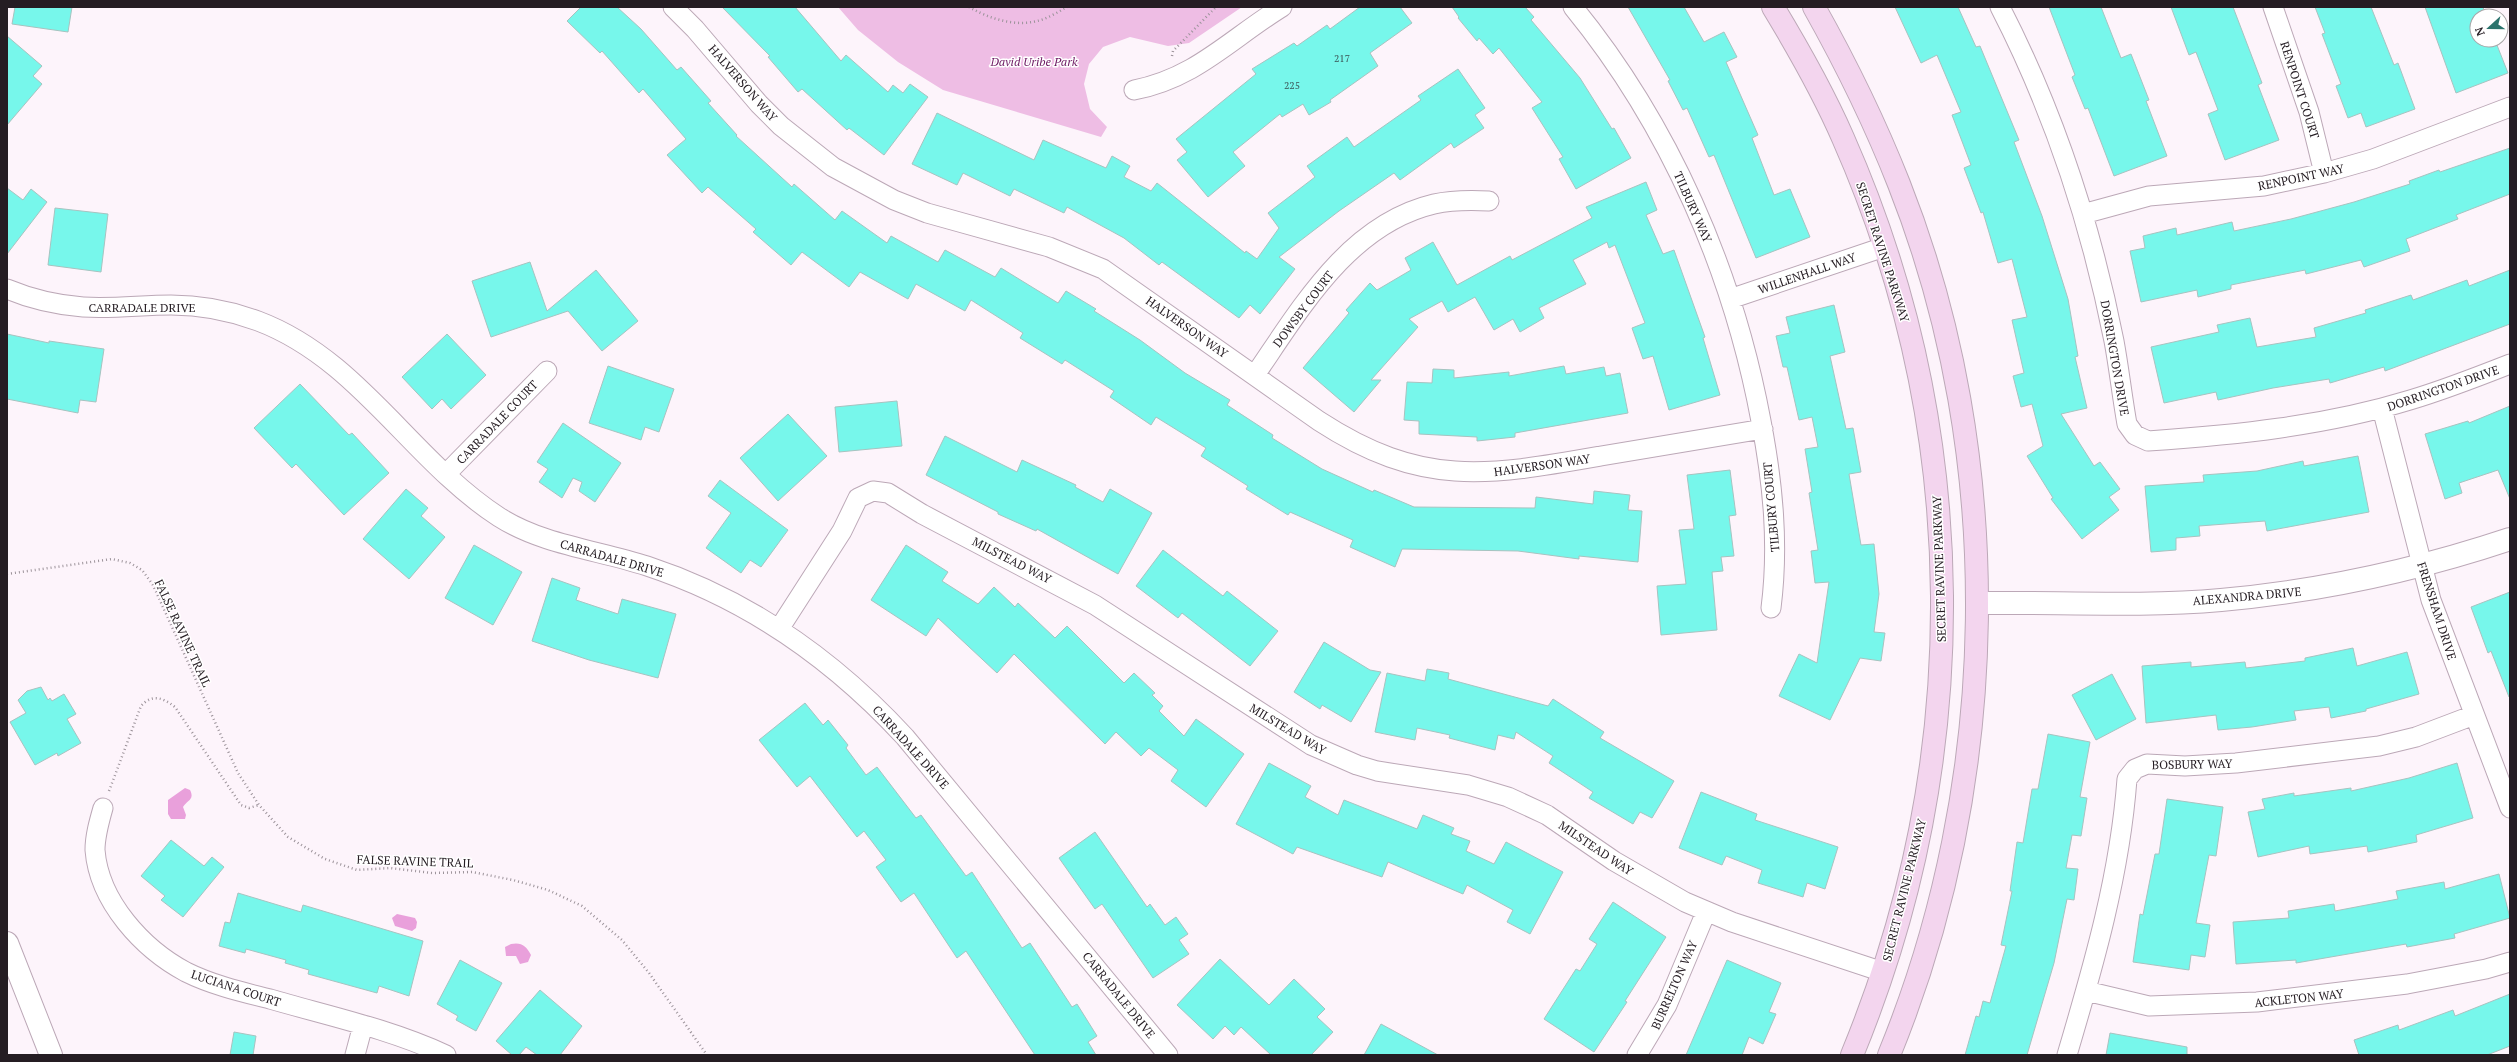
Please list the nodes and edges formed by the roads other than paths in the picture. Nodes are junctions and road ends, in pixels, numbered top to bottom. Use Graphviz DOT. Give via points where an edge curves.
graph roads {
  1 [pos="673,7"];
  2 [pos="1282,7"];
  3 [pos="1573,7"];
  4 [pos="1773,7"];
  5 [pos="1814,7"];
  6 [pos="2000,7"];
  7 [pos="2273,7"];
  8 [pos="1134,90"];
  9 [pos="2510,107"];
  10 [pos="2324,173"];
  11 [pos="1489,201"];
  12 [pos="2083,214"];
  13 [pos="1884,247"];
  14 [pos="7,289"];
  15 [pos="1730,299"];
  16 [pos="2510,364"];
  17 [pos="547,370"];
  18 [pos="1255,375"];
  19 [pos="2382,408"];
  20 [pos="1763,429"];
  21 [pos="446,474"];
  22 [pos="2510,539"];
  23 [pos="2421,567"];
  24 [pos="1976,602"];
  25 [pos="1942,603"];
  26 [pos="1771,608"];
  27 [pos="779,629"];
  28 [pos="2474,715"];
  29 [pos="103,808"];
  30 [pos="2510,808"];
  31 [pos="1706,912"];
  32 [pos="7,943"];
  33 [pos="2510,962"];
  34 [pos="1883,972"];
  35 [pos="1916,983"];
  36 [pos="2086,992"];
  37 [pos="363,1025"];
  38 [pos="50,1055"];
  39 [pos="355,1055"];
  40 [pos="446,1055"];
  41 [pos="1168,1055"];
  42 [pos="1638,1055"];
  43 [pos="1852,1055"];
  44 [pos="1889,1055"];
  45 [pos="2067,1055"];
  1 -- 18 [label="street, HALVERSON WAY" via="759,104 781,126 833,168 894,200 928,213 1049,247 1103,270"];
  2 -- 8 [label="street" via="1195,68 1170,80"];
  3 -- 15 [label="street, TILBURY WAY" via="1617,66 1668,150 1702,223"];
  4 -- 13 [label="main road, SECRET RAVINE PARKWAY" via="1820,89 1843,138"];
  5 -- 24 [label="main road" via="1849,72 1900,185 1934,293 1962,419 1971,495"];
  6 -- 12 [label="street, DORRINGTON DRIVE" via="2044,104"];
  7 -- 10 [label="street, RENPOINT COURT" via="2309,112"];
  9 -- 10 [label="street, RENPOINT WAY" via="2379,157"];
  10 -- 12 [label="street, RENPOINT WAY" via="2250,187 2149,196"];
  11 -- 18 [label="street, DOWSBY COURT" via="1452,201 1434,204 1396,218 1377,230 1342,259 1322,281"];
  12 -- 19 [label="street, DORRINGTON DRIVE" via="2114,340 2126,424 2135,435 2148,441 2268,430"];
  13 -- 15 [label="street, WILLENHALL WAY"];
  13 -- 25 [label="main road, SECRET RAVINE PARKWAY" via="1902,303 1928,425 1937,497"];
  14 -- 21 [label="street, CARRADALE DRIVE" via="41,301 81,307 200,307 238,314 271,326 297,339 333,363"];
  15 -- 20 [label="street, TILBURY WAY" via="1749,364"];
  16 -- 19 [label="street, DORRINGTON DRIVE" via="2412,400"];
  17 -- 21 [label="street, CARRADALE COURT"];
  18 -- 20 [label="street, HALVERSON WAY" via="1319,421 1364,448 1412,464 1452,471 1495,472 1525,469"];
  19 -- 23 [label="street, FRENSHAM DRIVE"];
  20 -- 26 [label="street, TILBURY COURT" via="1776,538"];
  21 -- 27 [label="street, CARRADALE DRIVE" via="484,507 522,528 562,543 670,574 737,604"];
  22 -- 23 [label="street, ALEXANDRA DRIVE"];
  23 -- 24 [label="street, ALEXANDRA DRIVE" via="2355,582 2220,600"];
  23 -- 28 [label="street, FRENSHAM DRIVE" via="2441,630"];
  24 -- 25 [label="main road"];
  24 -- 35 [label="main road" via="1974,695 1960,807 1950,861"];
  25 -- 34 [label="main road, SECRET RAVINE PARKWAY" via="1936,726 1927,798 1901,913"];
  27 -- 31 [label="street, MILSTEAD WAY" via="842,531 858,498 873,491 888,493 922,514 1095,605 1311,745 1357,765 1378,771 1480,787 1528,804 1639,877"];
  27 -- 41 [label="street, CARRADALE DRIVE" via="849,682 905,736"];
  28 -- 30 [label="street, FRENSHAM DRIVE"];
  28 -- 36 [label="street, BOSBURY WAY" via="2416,738 2372,747 2236,763 2185,766 2147,764 2135,769 2127,779 2115,872"];
  29 -- 37 [label="street, LUCIANA COURT" via="95,850 99,870 123,918 151,948 180,968 208,981"];
  31 -- 34 [label="street, MILSTEAD WAY"];
  31 -- 42 [label="street, BURRELTON WAY" via="1668,1005"];
  32 -- 38 [label="street"];
  33 -- 36 [label="street, ACKLETON WAY" via="2486,969 2393,986 2250,1003 2149,1006"];
  34 -- 35 [label="main road"];
  34 -- 43 [label="main road, SECRET RAVINE PARKWAY"];
  35 -- 44 [label="main road"];
  36 -- 45 [label="street, BOSBURY WAY"];
  37 -- 39 [label="street"];
  37 -- 40 [label="street, LUCIANA COURT" via="399,1035"];
}
